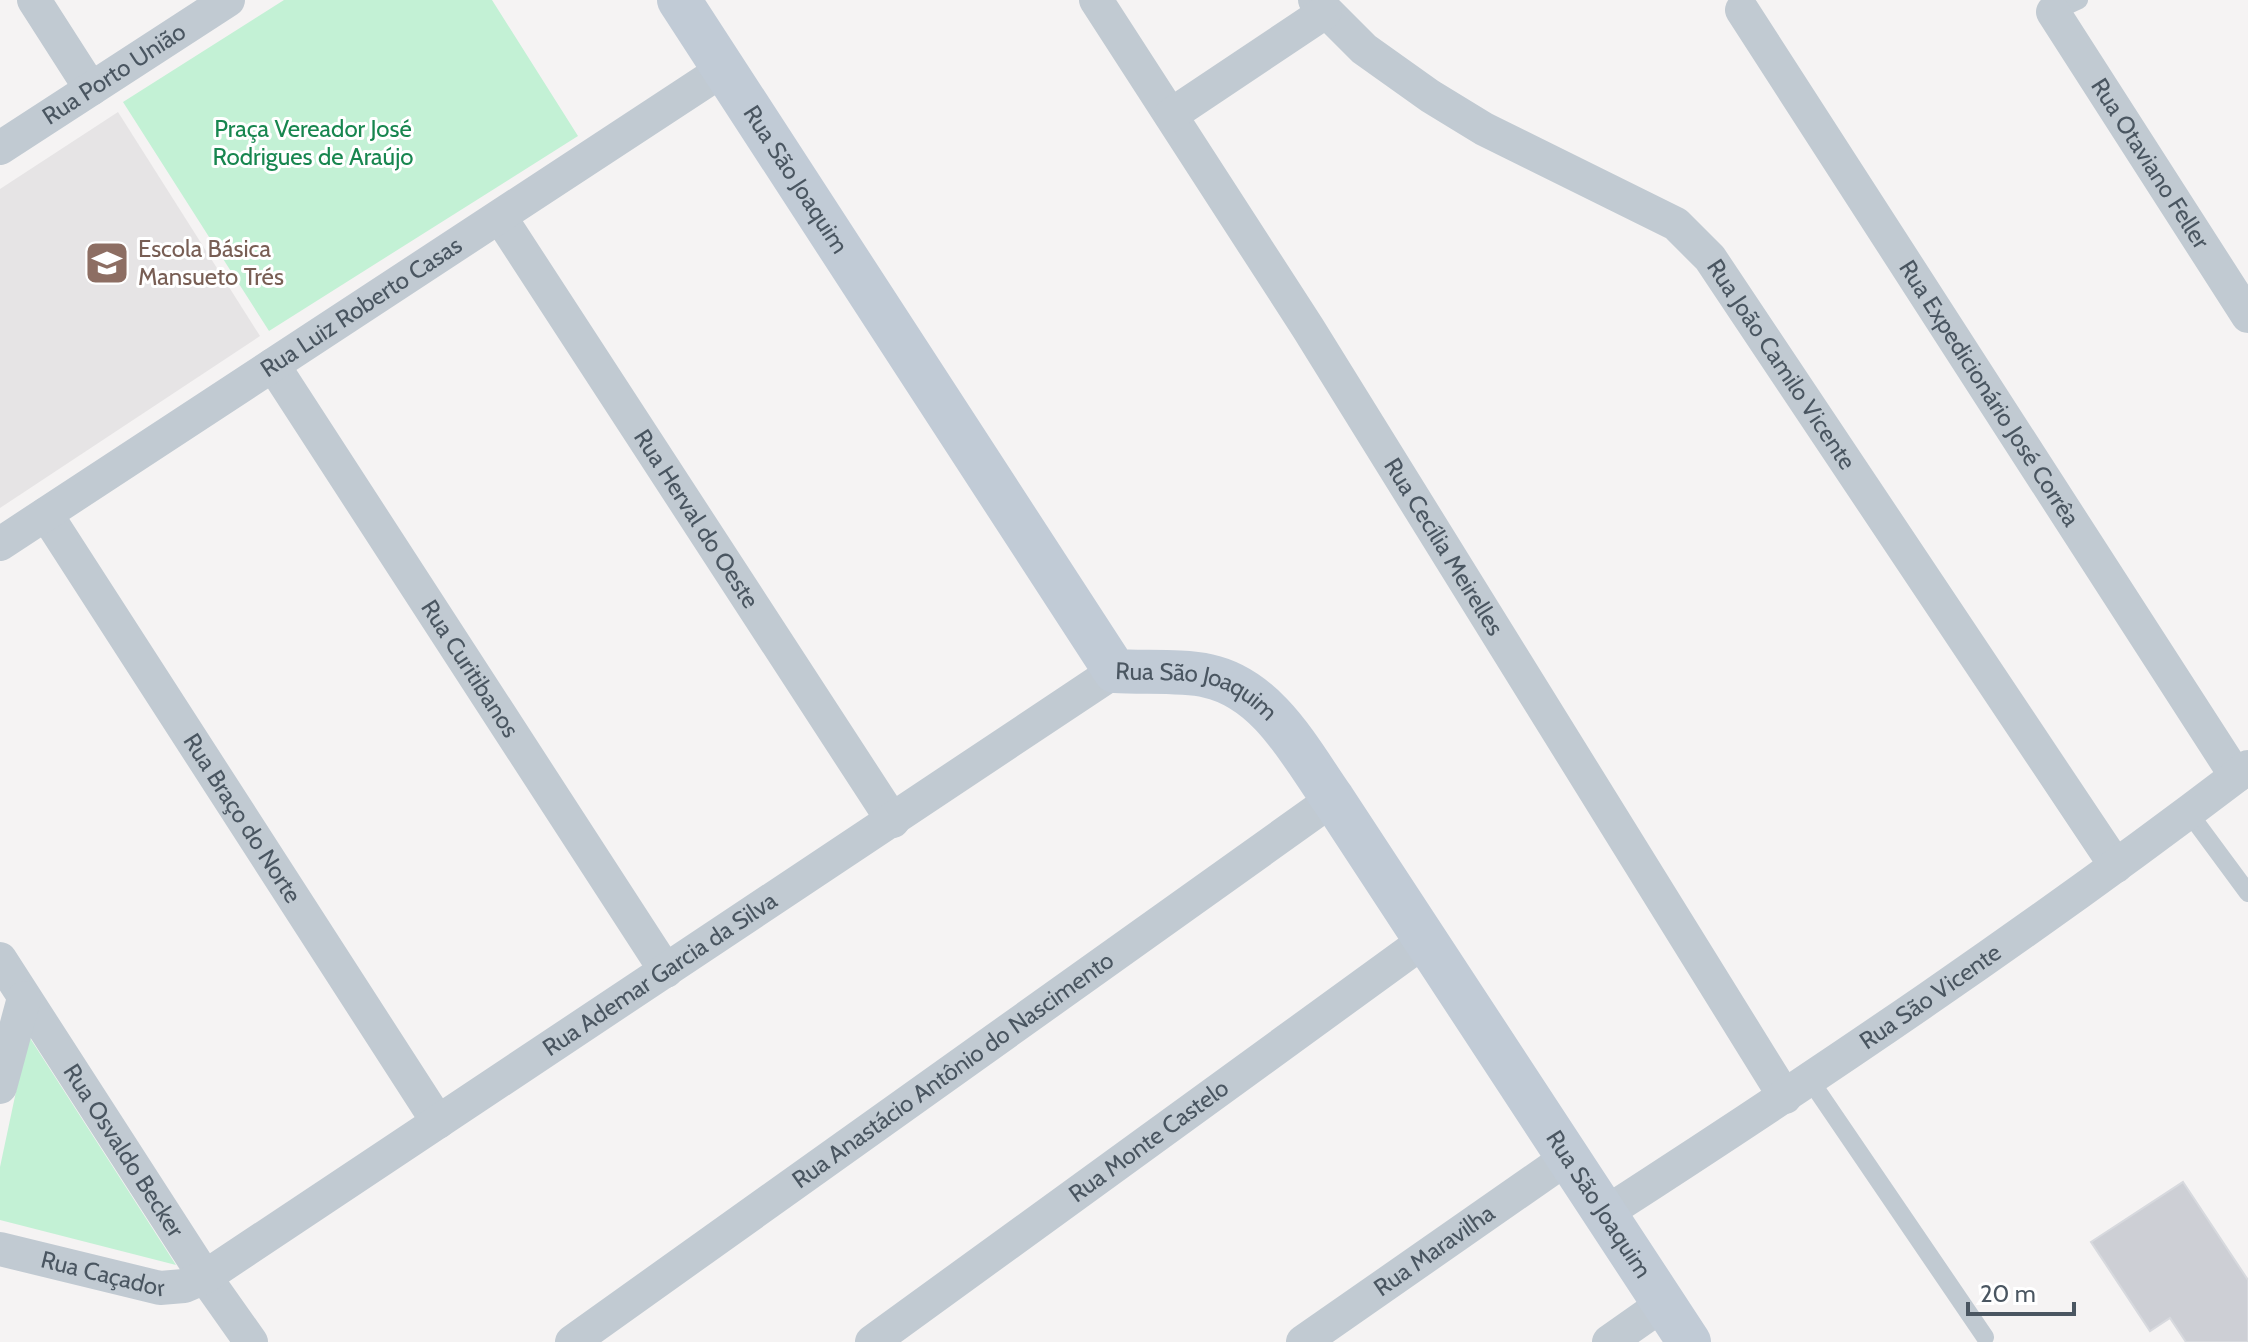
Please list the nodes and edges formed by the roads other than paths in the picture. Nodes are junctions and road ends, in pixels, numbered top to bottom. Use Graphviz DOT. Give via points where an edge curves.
graph roads {
  1 [pos="34,0"];
  2 [pos="228,0"];
  3 [pos="679,0"];
  4 [pos="1096,0"];
  5 [pos="1320,6"];
  6 [pos="2066,6"];
  7 [pos="1742,10"];
  8 [pos="724,69"];
  9 [pos="91,89"];
  10 [pos="1171,115"];
  11 [pos="0,148"];
  12 [pos="500,217"];
  13 [pos="2248,316"];
  14 [pos="273,365"];
  15 [pos="46,514"];
  16 [pos="0,544"];
  17 [pos="1115,671"];
  18 [pos="2242,772"];
  19 [pos="1333,799"];
  20 [pos="2189,813"];
  21 [pos="893,821"];
  22 [pos="2116,866"];
  23 [pos="2248,893"];
  24 [pos="1424,941"];
  25 [pos="0,959"];
  26 [pos="666,971"];
  27 [pos="24,998"];
  28 [pos="0,1087"];
  29 [pos="1798,1089"];
  30 [pos="438,1122"];
  31 [pos="1567,1158"];
  32 [pos="1604,1214"];
  33 [pos="0,1249"];
  34 [pos="205,1277"];
  35 [pos="1663,1304"];
  36 [pos="1985,1337"];
  37 [pos="251,1342"];
  38 [pos="572,1342"];
  39 [pos="872,1342"];
  40 [pos="1303,1342"];
  41 [pos="1609,1342"];
  42 [pos="1689,1342"];
  1 -- 9 [label="street"];
  2 -- 9 [label="street, Rua Porto União"];
  3 -- 8 [label="street, Rua São Joaquim"];
  4 -- 10 [label="street, Rua Cecília Meirelles"];
  5 -- 10 [label="street"];
  5 -- 22 [label="street, Rua João Camilo Vicente" via="1364,49 1430,96 1484,129 1676,224 1710,258"];
  6 -- 13 [label="street, Rua Otaviano Feller"];
  7 -- 18 [label="street, Rua Expedicionário José Corrêa"];
  8 -- 12 [label="street, Rua Luiz Roberto Casas"];
  8 -- 17 [label="street, Rua São Joaquim"];
  9 -- 11 [label="street, Rua Porto União"];
  10 -- 29 [label="street, Rua Cecília Meirelles"];
  12 -- 14 [label="street, Rua Luiz Roberto Casas"];
  12 -- 21 [label="street, Rua Herval do Oeste"];
  14 -- 15 [label="street, Rua Luiz Roberto Casas"];
  14 -- 26 [label="street, Rua Curitibanos"];
  15 -- 16 [label="street, Rua Luiz Roberto Casas"];
  15 -- 30 [label="street, Rua Braço do Norte"];
  17 -- 19 [label="street, Rua São Joaquim" via="1208,676 1248,692 1282,726"];
  17 -- 21 [label="street, Rua Ademar Garcia da Silva"];
  18 -- 20 [label="street, Rua São Vicente"];
  19 -- 24 [label="street, Rua São Joaquim"];
  19 -- 38 [label="street, Rua Anastácio Antônio do Nascimento"];
  20 -- 22 [label="street, Rua São Vicente"];
  20 -- 23 [label="lane"];
  21 -- 26 [label="street, Rua Ademar Garcia da Silva"];
  22 -- 29 [label="street, Rua São Vicente"];
  24 -- 31 [label="street, Rua São Joaquim"];
  24 -- 39 [label="street, Rua Monte Castelo"];
  25 -- 27 [label="street, Rua Osvaldo Becker"];
  26 -- 30 [label="street, Rua Ademar Garcia da Silva"];
  27 -- 28 [label="street"];
  27 -- 34 [label="street, Rua Osvaldo Becker"];
  29 -- 32 [label="street, Rua São Vicente"];
  29 -- 36 [label="lane"];
  30 -- 34 [label="street, Rua Ademar Garcia da Silva"];
  31 -- 32 [label="street, Rua São Joaquim"];
  31 -- 40 [label="street, Rua Maravilha"];
  32 -- 35 [label="street, Rua São Joaquim"];
  33 -- 34 [label="street, Rua Caçador" via="160,1288"];
  34 -- 37 [label="street, Rua Osvaldo Becker"];
  35 -- 41 [label="street"];
  35 -- 42 [label="street, Rua São Joaquim"];
}
